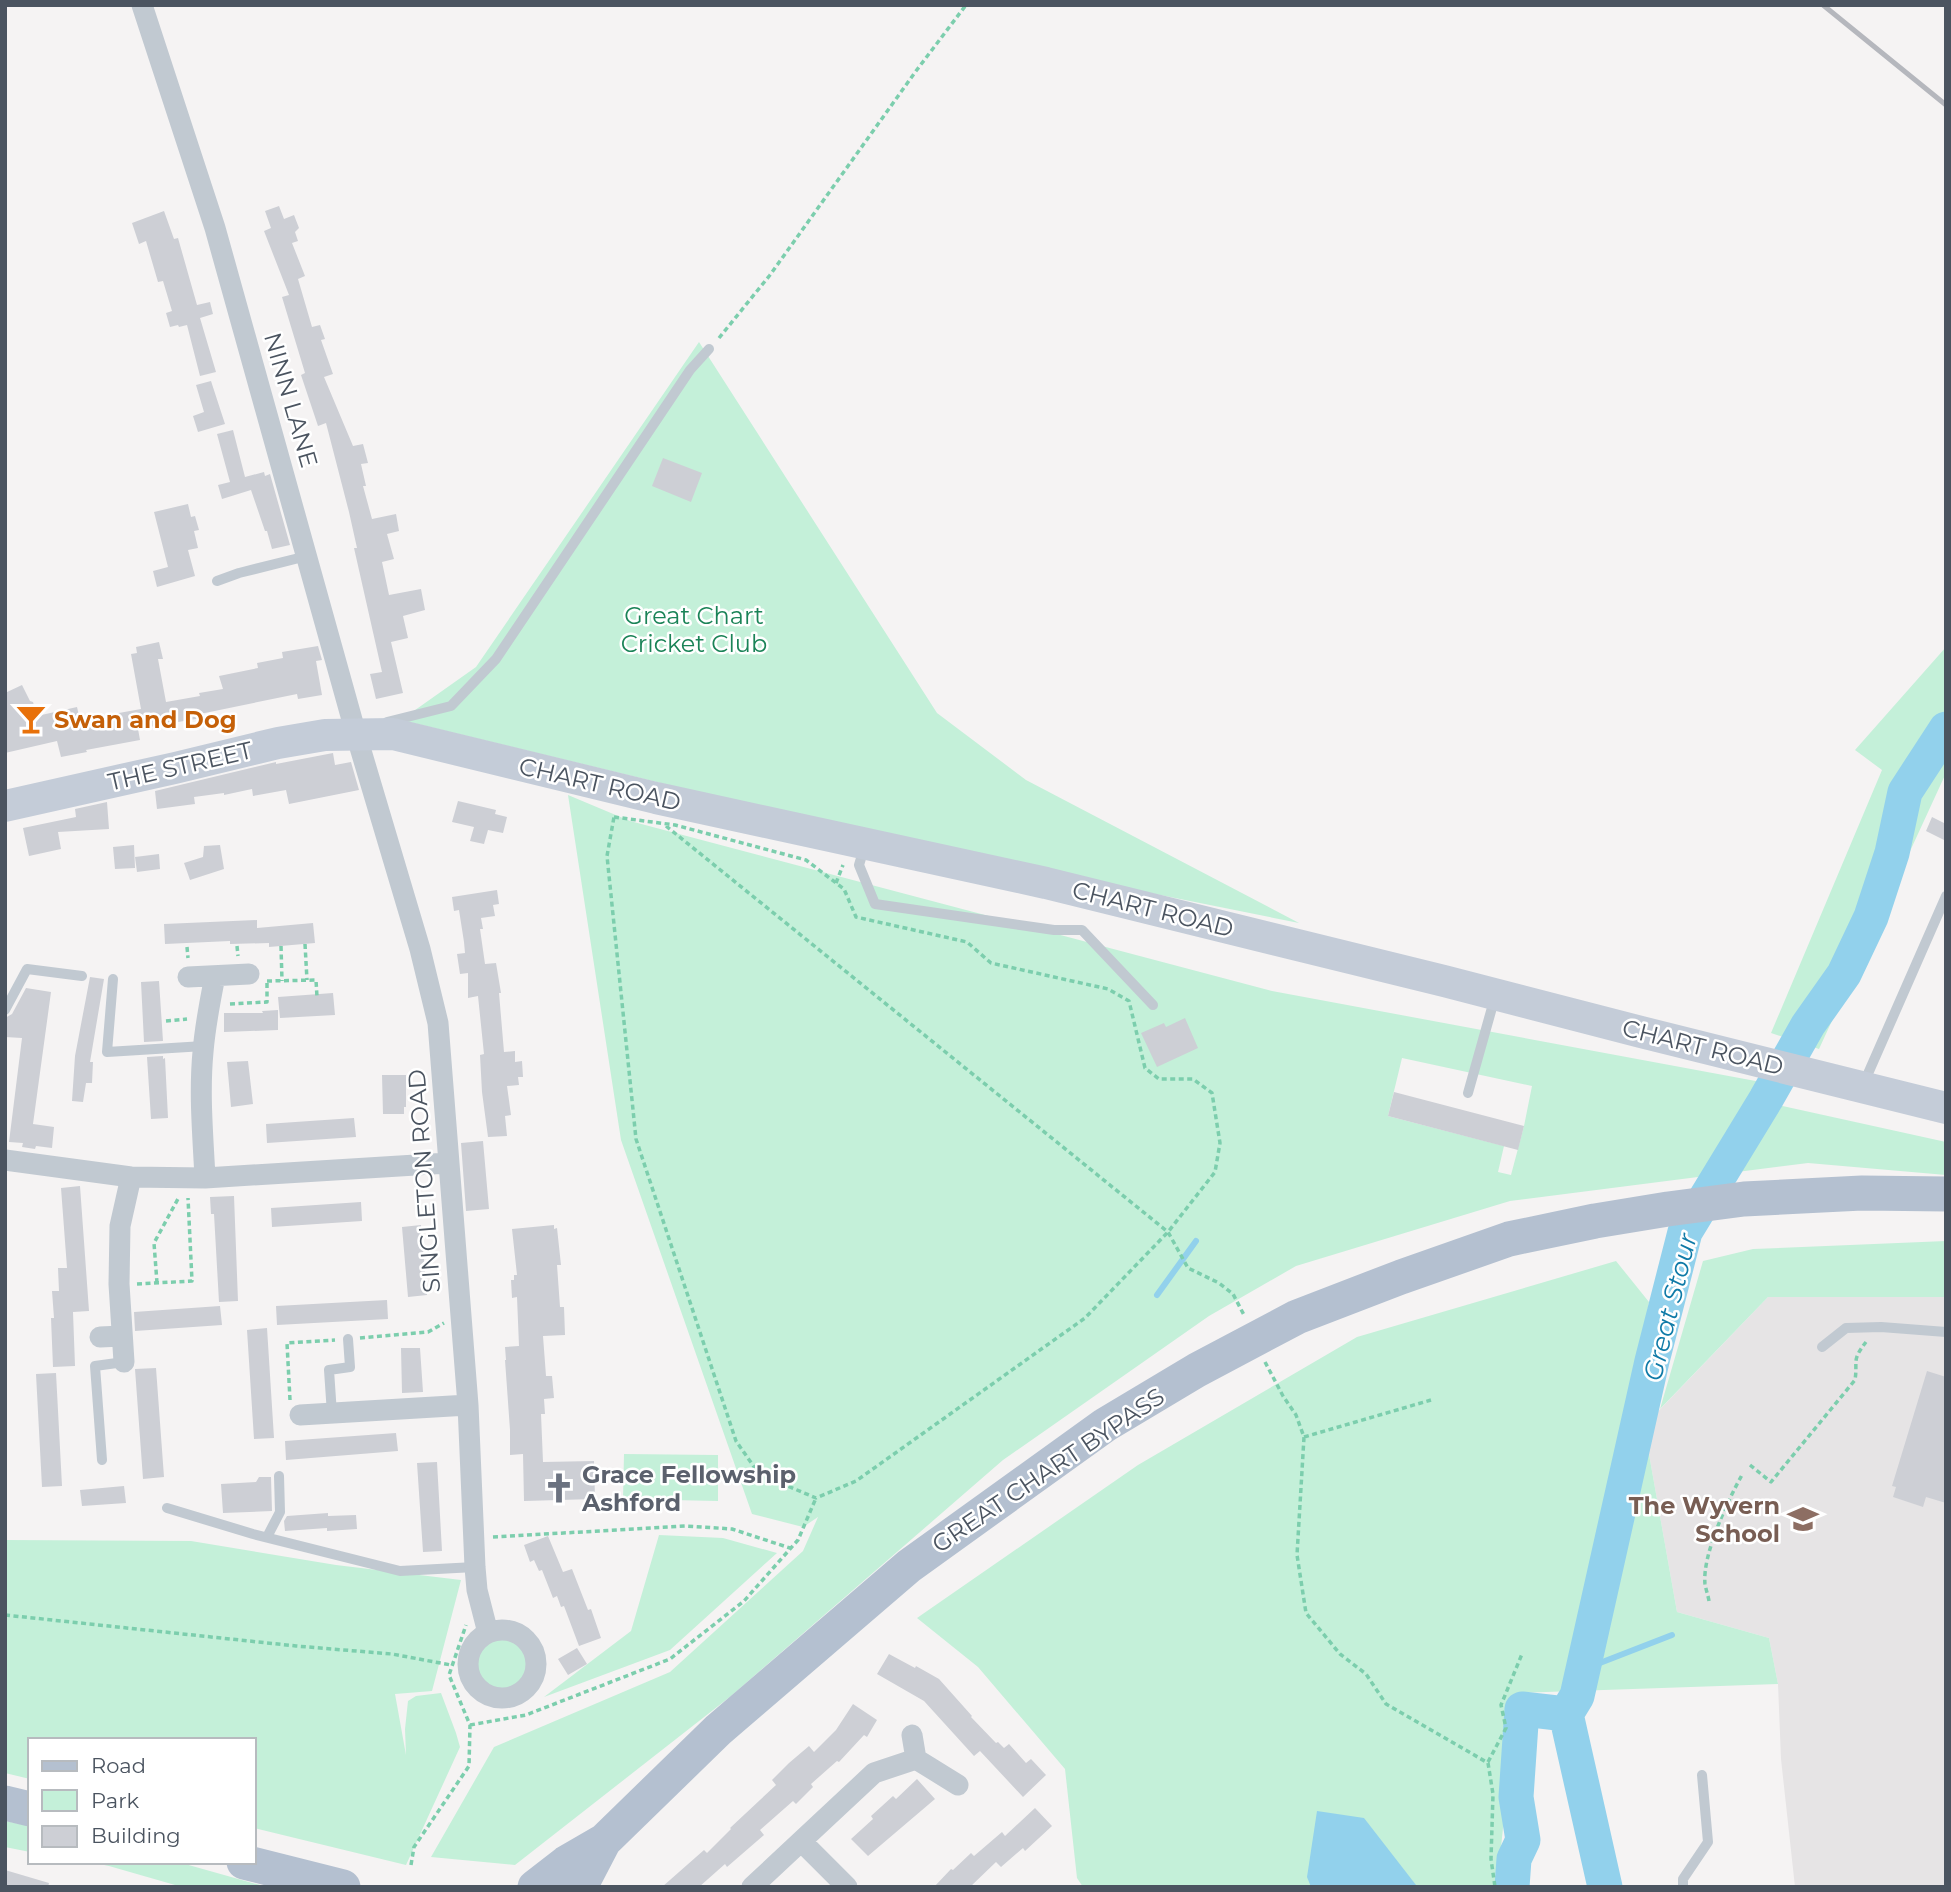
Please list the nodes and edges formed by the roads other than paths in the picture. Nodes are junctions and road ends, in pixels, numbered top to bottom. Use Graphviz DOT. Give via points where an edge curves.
graph roads {
  1 [pos="142,5"];
  2 [pos="709,349"];
  3 [pos="307,556"];
  4 [pos="217,581"];
  5 [pos="356,734"];
  6 [pos="5,806"];
  7 [pos="865,844"];
  8 [pos="1946,897"];
  9 [pos="82,976"];
  10 [pos="215,976"];
  11 [pos="188,977"];
  12 [pos="258,977"];
  13 [pos="113,979"];
  14 [pos="1496,994"];
  15 [pos="1153,1005"];
  16 [pos="5,1010"];
  17 [pos="204,1046"];
  18 [pos="1861,1087"];
  19 [pos="1468,1093"];
  20 [pos="1946,1108"];
  21 [pos="5,1160"];
  22 [pos="448,1163"];
  23 [pos="131,1177"];
  24 [pos="194,1184"];
  25 [pos="1946,1194"];
  26 [pos="1946,1332"];
  27 [pos="122,1336"];
  28 [pos="100,1337"];
  29 [pos="348,1339"];
  30 [pos="1822,1347"];
  31 [pos="124,1362"];
  32 [pos="468,1405"];
  33 [pos="332,1414"];
  34 [pos="300,1415"];
  35 [pos="102,1460"];
  36 [pos="279,1476"];
  37 [pos="167,1508"];
  38 [pos="267,1537"];
  39 [pos="474,1567"];
  40 [pos="488,1633"];
  41 [pos="912,1735"];
  42 [pos="916,1759"];
  43 [pos="1702,1775"];
  44 [pos="958,1784"];
  45 [pos="5,1803"];
  46 [pos="28,1809"];
  47 [pos="604,1841"];
  48 [pos="802,1842"];
  49 [pos="252,1864"];
  50 [pos="855,1884"];
  51 [pos="343,1887"];
  52 [pos="535,1887"];
  53 [pos="580,1887"];
  54 [pos="752,1887"];
  55 [pos="1683,1887"];
  1 -- 3 [label="street, NINN LANE" via="215,228"];
  2 -- 5 [label="lane" via="690,370 496,659 451,706 367,727"];
  3 -- 4 [label="lane"];
  3 -- 5 [label="street, NINN LANE"];
  5 -- 6 [label="street, THE STREET" via="278,743"];
  5 -- 7 [label="street, CHART ROAD" via="393,734 659,810"];
  5 -- 22 [label="street, SINGLETON ROAD" via="439,1023"];
  7 -- 14 [label="street, CHART ROAD" via="1046,883"];
  7 -- 15 [label="lane" via="859,865 874,904 1054,930 1083,930"];
  8 -- 18 [label="lane"];
  9 -- 16 [label="lane" via="27,969"];
  10 -- 11 [label="street"];
  10 -- 12 [label="street"];
  10 -- 17 [label="street"];
  13 -- 17 [label="lane" via="107,1052"];
  14 -- 18 [label="street, CHART ROAD"];
  14 -- 19 [label="lane"];
  17 -- 24 [label="street"];
  18 -- 20 [label="street, CHART ROAD"];
  21 -- 23 [label="street"];
  22 -- 24 [label="street"];
  22 -- 32 [label="street, SINGLETON ROAD"];
  23 -- 24 [label="street"];
  23 -- 27 [label="street" via="120,1226"];
  25 -- 47 [label="main road, GREAT CHART BYPASS" via="1744,1199 1595,1221 1497,1244 1297,1317 1105,1425 909,1566 718,1730"];
  26 -- 30 [label="lane" via="1846,1328"];
  27 -- 28 [label="street"];
  27 -- 31 [label="street"];
  29 -- 33 [label="lane" via="350,1367 329,1370"];
  31 -- 35 [label="lane" via="95,1366"];
  32 -- 33 [label="street"];
  32 -- 39 [label="street, SINGLETON ROAD"];
  33 -- 34 [label="street"];
  36 -- 38 [label="lane" via="280,1512"];
  37 -- 38 [label="lane"];
  38 -- 39 [label="lane" via="400,1571"];
  39 -- 40 [label="street, SINGLETON ROAD"];
  41 -- 42 [label="street"];
  42 -- 44 [label="street"];
  42 -- 48 [label="street" via="874,1773"];
  43 -- 55 [label="lane" via="1708,1842 1683,1879"];
  45 -- 46 [label="main road"];
  47 -- 52 [label="main road, GREAT CHART BYPASS"];
  47 -- 53 [label="main road, GREAT CHART BYPASS"];
  48 -- 50 [label="street"];
  48 -- 54 [label="street"];
  49 -- 51 [label="main road"];
}
